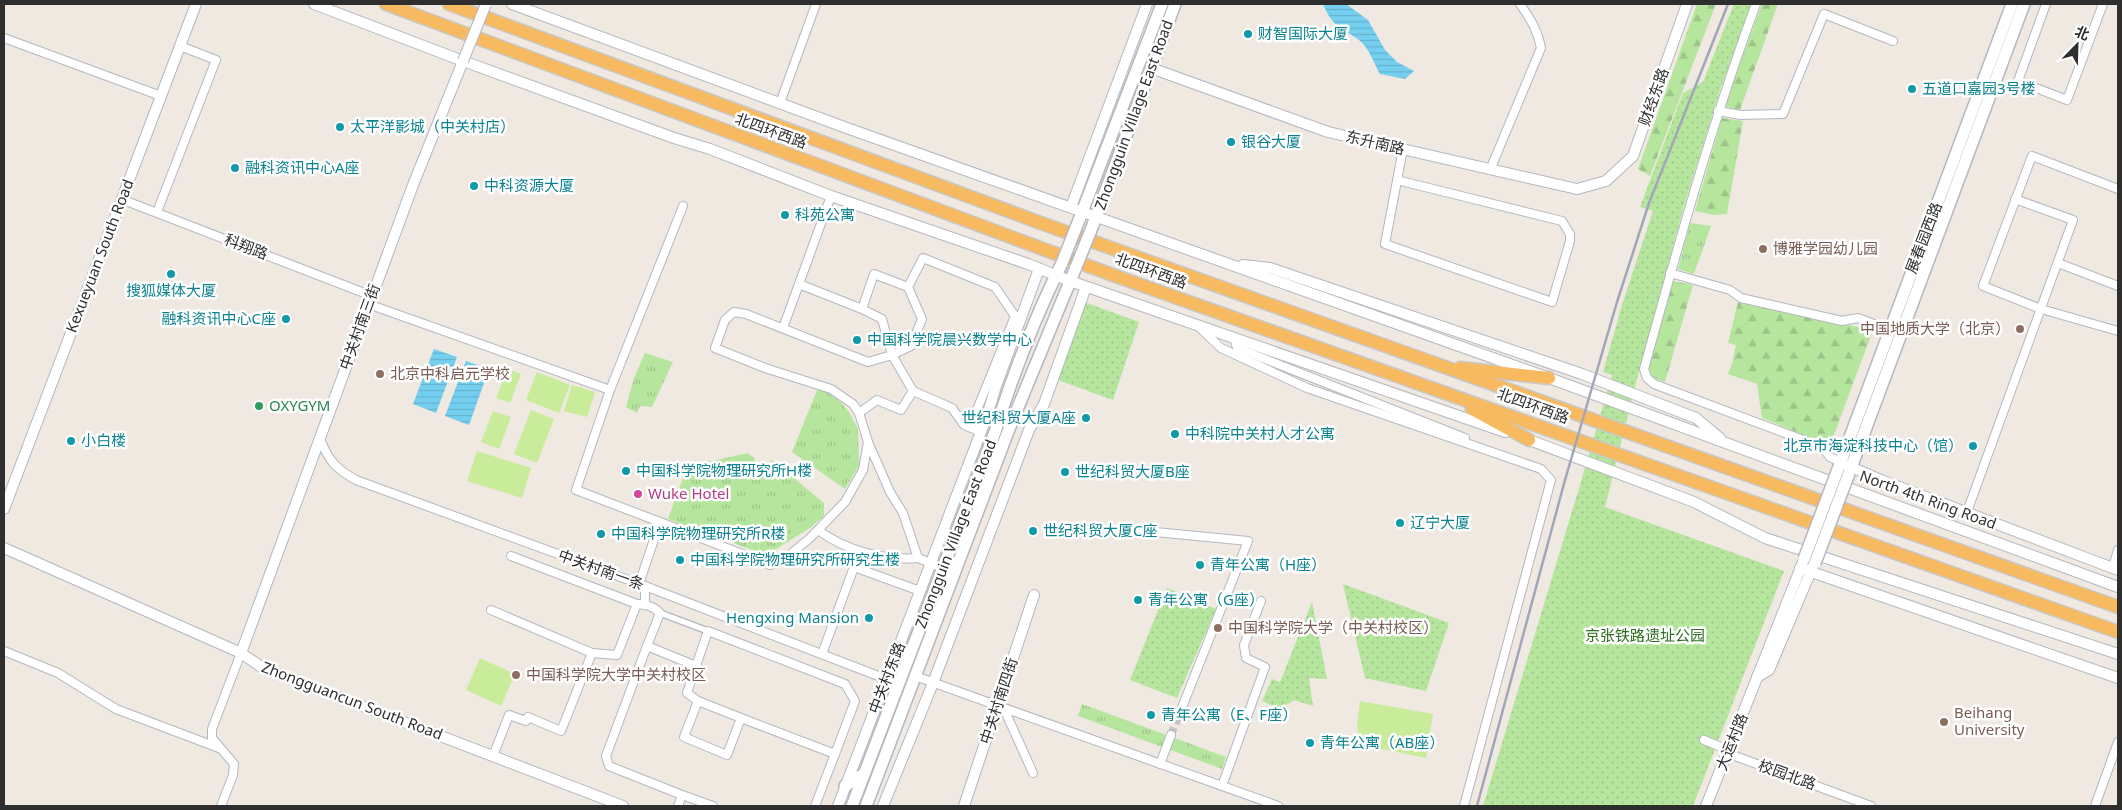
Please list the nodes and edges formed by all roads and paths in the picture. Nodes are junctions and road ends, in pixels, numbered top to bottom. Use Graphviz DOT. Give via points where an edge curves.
graph roads {
  1 [pos="196,4"];
  2 [pos="314,4"];
  3 [pos="386,4"];
  4 [pos="449,4"];
  5 [pos="486,4"];
  6 [pos="512,4"];
  7 [pos="816,4"];
  8 [pos="1147,4"];
  9 [pos="1162,4"];
  10 [pos="1175,4"];
  11 [pos="1520,4"];
  12 [pos="1687,4"];
  13 [pos="1756,4"];
  14 [pos="2012,4"];
  15 [pos="2024,4"];
  16 [pos="2046,4"];
  17 [pos="2103,4"];
  18 [pos="4,38"];
  19 [pos="1893,41"];
  20 [pos="180,46"];
  21 [pos="463,61"];
  22 [pos="1151,68"];
  23 [pos="161,96"];
  24 [pos="780,103"];
  25 [pos="1718,111"];
  26 [pos="1403,149"];
  27 [pos="1490,170"];
  28 [pos="1397,180"];
  29 [pos="1606,181"];
  30 [pos="2118,189"];
  31 [pos="831,196"];
  32 [pos="121,199"];
  33 [pos="2015,200"];
  34 [pos="683,206"];
  35 [pos="1071,207"];
  36 [pos="157,212"];
  37 [pos="1081,216"];
  38 [pos="1095,221"];
  39 [pos="2058,263"];
  40 [pos="1225,264"];
  41 [pos="1039,269"];
  42 [pos="1670,273"];
  43 [pos="1056,276"];
  44 [pos="1070,281"];
  45 [pos="799,284"];
  46 [pos="2118,286"];
  47 [pos="908,287"];
  48 [pos="1086,287"];
  49 [pos="370,300"];
  50 [pos="862,309"];
  51 [pos="2041,309"];
  52 [pos="1196,324"];
  53 [pos="783,328"];
  54 [pos="1890,330"];
  55 [pos="2118,331"];
  56 [pos="1234,337"];
  57 [pos="892,355"];
  58 [pos="1436,365"];
  59 [pos="1549,378"];
  60 [pos="610,390"];
  61 [pos="1439,390"];
  62 [pos="913,391"];
  63 [pos="859,413"];
  64 [pos="970,427"];
  65 [pos="981,432"];
  66 [pos="320,439"];
  67 [pos="1529,440"];
  68 [pos="868,442"];
  69 [pos="1726,444"];
  70 [pos="1482,447"];
  71 [pos="1844,469"];
  72 [pos="4,509"];
  73 [pos="1967,512"];
  74 [pos="660,522"];
  75 [pos="818,530"];
  76 [pos="1135,530"];
  77 [pos="4,548"];
  78 [pos="2118,550"];
  79 [pos="512,556"];
  80 [pos="918,558"];
  81 [pos="931,563"];
  82 [pos="1808,566"];
  83 [pos="943,568"];
  84 [pos="2115,569"];
  85 [pos="642,585"];
  86 [pos="2118,587"];
  87 [pos="920,591"];
  88 [pos="1034,595"];
  89 [pos="1261,601"];
  90 [pos="637,604"];
  91 [pos="646,605"];
  92 [pos="2118,607"];
  93 [pos="491,610"];
  94 [pos="660,613"];
  95 [pos="708,631"];
  96 [pos="2118,632"];
  97 [pos="647,646"];
  98 [pos="4,651"];
  99 [pos="592,653"];
  100 [pos="241,654"];
  101 [pos="822,654"];
  102 [pos="2118,654"];
  103 [pos="696,666"];
  104 [pos="915,676"];
  105 [pos="2118,678"];
  106 [pos="886,679"];
  107 [pos="933,683"];
  108 [pos="899,684"];
  109 [pos="698,701"];
  110 [pos="1001,707"];
  111 [pos="1181,710"];
  112 [pos="741,718"];
  113 [pos="1170,735"];
  114 [pos="1704,740"];
  115 [pos="2118,742"];
  116 [pos="218,748"];
  117 [pos="1727,753"];
  118 [pos="835,754"];
  119 [pos="492,756"];
  120 [pos="1160,764"];
  121 [pos="1033,773"];
  122 [pos="864,774"];
  123 [pos="846,786"];
  124 [pos="1222,786"];
  125 [pos="682,795"];
  126 [pos="221,806"];
  127 [pos="623,806"];
  128 [pos="678,806"];
  129 [pos="713,806"];
  130 [pos="815,806"];
  131 [pos="838,806"];
  132 [pos="852,806"];
  133 [pos="866,806"];
  134 [pos="883,806"];
  135 [pos="964,806"];
  136 [pos="1274,806"];
  137 [pos="1464,806"];
  138 [pos="1706,806"];
  139 [pos="1871,806"];
  140 [pos="2094,806"];
  1 -- 20 [label="street, Kexueyuan South Road"];
  2 -- 21 [label="street"];
  3 -- 61 [label="highway, 北四环西路" via="1067,258"];
  4 -- 58 [label="highway, 北四环西路"];
  5 -- 21 [label="street, 中关村南三街, bridge"];
  6 -- 24 [label="street, 北四环西路"];
  7 -- 24 [label="street"];
  8 -- 35 [label="street, Zhongguin Village East Road"];
  9 -- 37 [label="main road, Zhongguin Village East Road"];
  10 -- 22 [label="main road, Zhongguin Village East Road"];
  11 -- 27 [label="street" via="1530,18 1541,48"];
  12 -- 29 [label="street, 财经东路" via="1633,156"];
  13 -- 25 [label="street"];
  14 -- 54 [label="main road, 展春园西路"];
  15 -- 71 [label="main road, 展春园西路"];
  16 -- 17 [label="street" via="2018,82 2067,100"];
  18 -- 23 [label="street"];
  19 -- 25 [label="street" via="1824,14 1783,114 1740,115"];
  20 -- 23 [label="street, Kexueyuan South Road"];
  20 -- 36 [label="street" via="216,60"];
  21 -- 31 [label="street"];
  21 -- 49 [label="street, 中关村南三街"];
  22 -- 26 [label="street, 东升南路" via="1328,132"];
  22 -- 38 [label="main road, Zhongguin Village East Road"];
  23 -- 32 [label="street, Kexueyuan South Road"];
  24 -- 35 [label="street, 北四环西路"];
  25 -- 42 [label="street"];
  26 -- 27 [label="street, 东升南路"];
  26 -- 28 [label="street"];
  27 -- 29 [label="street, 东升南路" via="1577,189"];
  28 -- 28 [label="street" via="1385,244 1552,302 1570,242 1570,234 1562,221"];
  30 -- 33 [label="street" via="2032,156"];
  31 -- 41 [label="street"];
  31 -- 45 [label="street"];
  32 -- 36 [label="street, 科翔路"];
  32 -- 72 [label="street, Kexueyuan South Road"];
  33 -- 39 [label="street" via="2073,220"];
  33 -- 51 [label="street" via="1983,286"];
  34 -- 60 [label="street"];
  35 -- 37 [label="street, 北四环西路"];
  36 -- 49 [label="street, 科翔路"];
  37 -- 38 [label="street, 北四环西路"];
  37 -- 43 [label="main road, Zhongguin Village East Road, bridge"];
  38 -- 40 [label="street, 北四环西路"];
  38 -- 44 [label="main road, Zhongguin Village East Road, bridge"];
  39 -- 46 [label="street"];
  39 -- 51 [label="street"];
  40 -- 59 [label="street, 北四环西路"];
  40 -- 69 [label="street" via="1270,268 1582,374 1696,418"];
  41 -- 43 [label="street"];
  41 -- 65 [label="street, 中关村东路"];
  42 -- 54 [label="street" via="1730,290 1740,298 1842,321 1858,318"];
  42 -- 71 [label="street" via="1644,369 1647,378 1654,384 1822,448"];
  43 -- 44 [label="street"];
  43 -- 83 [label="main road, Zhongguin Village East Road" via="1046,292 1007,392"];
  44 -- 48 [label="street"];
  44 -- 104 [label="main road, Zhongguin Village East Road" via="1009,429"];
  45 -- 50 [label="street"];
  45 -- 53 [label="street"];
  47 -- 50 [label="street" via="874,274"];
  47 -- 57 [label="street" via="922,319 911,346"];
  47 -- 64 [label="street" via="923,258 995,287 1015,316"];
  48 -- 52 [label="street"];
  48 -- 107 [label="street" via="1044,404 1029,430"];
  49 -- 60 [label="street, 科翔路"];
  49 -- 66 [label="street, 中关村南三街"];
  50 -- 57 [label="street" via="882,319"];
  51 -- 55 [label="street"];
  51 -- 73 [label="street"];
  52 -- 56 [label="street"];
  52 -- 70 [label="street" via="1221,348 1307,388"];
  53 -- 57 [label="street" via="868,362"];
  53 -- 63 [label="street" via="734,312 725,320 715,348 765,368 831,388"];
  54 -- 71 [label="main road, 展春园西路"];
  56 -- 67 [label="street"];
  56 -- 70 [label="street" via="1237,348 1455,433"];
  57 -- 62 [label="street"];
  58 -- 59 [label="highway"];
  58 -- 92 [label="highway, 北四环西路"];
  59 -- 69 [label="street, 北四环西路"];
  60 -- 74 [label="street" via="576,490"];
  61 -- 67 [label="highway"];
  61 -- 96 [label="highway, 北四环西路"];
  62 -- 63 [label="street" via="901,410 877,400"];
  62 -- 64 [label="street" via="952,408 964,425"];
  63 -- 68 [label="street"];
  64 -- 65 [label="street"];
  65 -- 81 [label="street, 中关村东路"];
  66 -- 85 [label="street, 中关村南一条" via="337,470 356,480"];
  66 -- 100 [label="street, 中关村南三街"];
  67 -- 102 [label="street" via="1694,502 1765,538"];
  68 -- 75 [label="street" via="863,470 845,502"];
  68 -- 80 [label="street" via="903,513"];
  69 -- 86 [label="street, North 4th Ring Road"];
  70 -- 137 [label="street" via="1541,469 1551,480"];
  71 -- 73 [label="street"];
  71 -- 82 [label="main road, 大运村路, bridge"];
  73 -- 84 [label="street"];
  74 -- 75 [label="street" via="770,565 782,562"];
  74 -- 85 [label="street"];
  75 -- 80 [label="street" via="835,542 872,554"];
  76 -- 111 [label="street" via="1248,541"];
  77 -- 100 [label="street, Zhongguancun South Road"];
  78 -- 84 [label="street"];
  79 -- 90 [label="street"];
  80 -- 81 [label="street"];
  81 -- 83 [label="street"];
  81 -- 87 [label="street, 中关村东路"];
  82 -- 105 [label="street"];
  82 -- 117 [label="street, 大运村路" via="1769,670 1757,677"];
  83 -- 108 [label="main road, Zhongguin Village East Road"];
  85 -- 91 [label="street"];
  85 -- 101 [label="street, 中关村南一条"];
  87 -- 101 [label="street" via="854,567"];
  87 -- 106 [label="street, 中关村东路"];
  88 -- 110 [label="street, 中关村南四街"];
  89 -- 124 [label="street" via="1244,652 1246,658 1266,667"];
  90 -- 91 [label="street"];
  90 -- 99 [label="street" via="617,655"];
  91 -- 94 [label="street"];
  93 -- 99 [label="street"];
  94 -- 95 [label="street"];
  94 -- 97 [label="street"];
  95 -- 103 [label="street"];
  95 -- 118 [label="street" via="845,684 855,701"];
  97 -- 103 [label="street"];
  97 -- 125 [label="street" via="606,756 609,766"];
  98 -- 116 [label="street" via="58,673 116,709"];
  99 -- 119 [label="street" via="560,730 528,717 526,722 509,715"];
  100 -- 116 [label="street" via="212,728 212,738"];
  100 -- 119 [label="street, Zhongguancun South Road" via="263,668"];
  101 -- 106 [label="street, 中关村南一条"];
  103 -- 109 [label="street" via="687,693"];
  104 -- 107 [label="street"];
  104 -- 133 [label="main road, Zhongguin Village East Road"];
  106 -- 108 [label="street, 中关村南一条"];
  106 -- 123 [label="street, 中关村东路"];
  107 -- 110 [label="street"];
  107 -- 134 [label="street"];
  108 -- 122 [label="main road, Zhongguin Village East Road"];
  109 -- 112 [label="street"];
  109 -- 112 [label="street" via="684,737 727,754"];
  110 -- 120 [label="street"];
  110 -- 121 [label="street"];
  110 -- 135 [label="street, 中关村南四街"];
  112 -- 118 [label="street"];
  113 -- 120 [label="street"];
  114 -- 117 [label="street, 校园北路"];
  115 -- 140 [label="street"];
  116 -- 126 [label="street" via="234,764"];
  117 -- 138 [label="street, 大运村路"];
  117 -- 139 [label="street, 校园北路"];
  118 -- 130 [label="street"];
  119 -- 127 [label="street, Zhongguancun South Road"];
  120 -- 124 [label="street"];
  122 -- 123 [label="main road"];
  122 -- 132 [label="main road, Zhongguin Village East Road"];
  123 -- 131 [label="street, 中关村东路"];
  124 -- 136 [label="street"];
  125 -- 128 [label="street"];
  125 -- 129 [label="street"];
}
